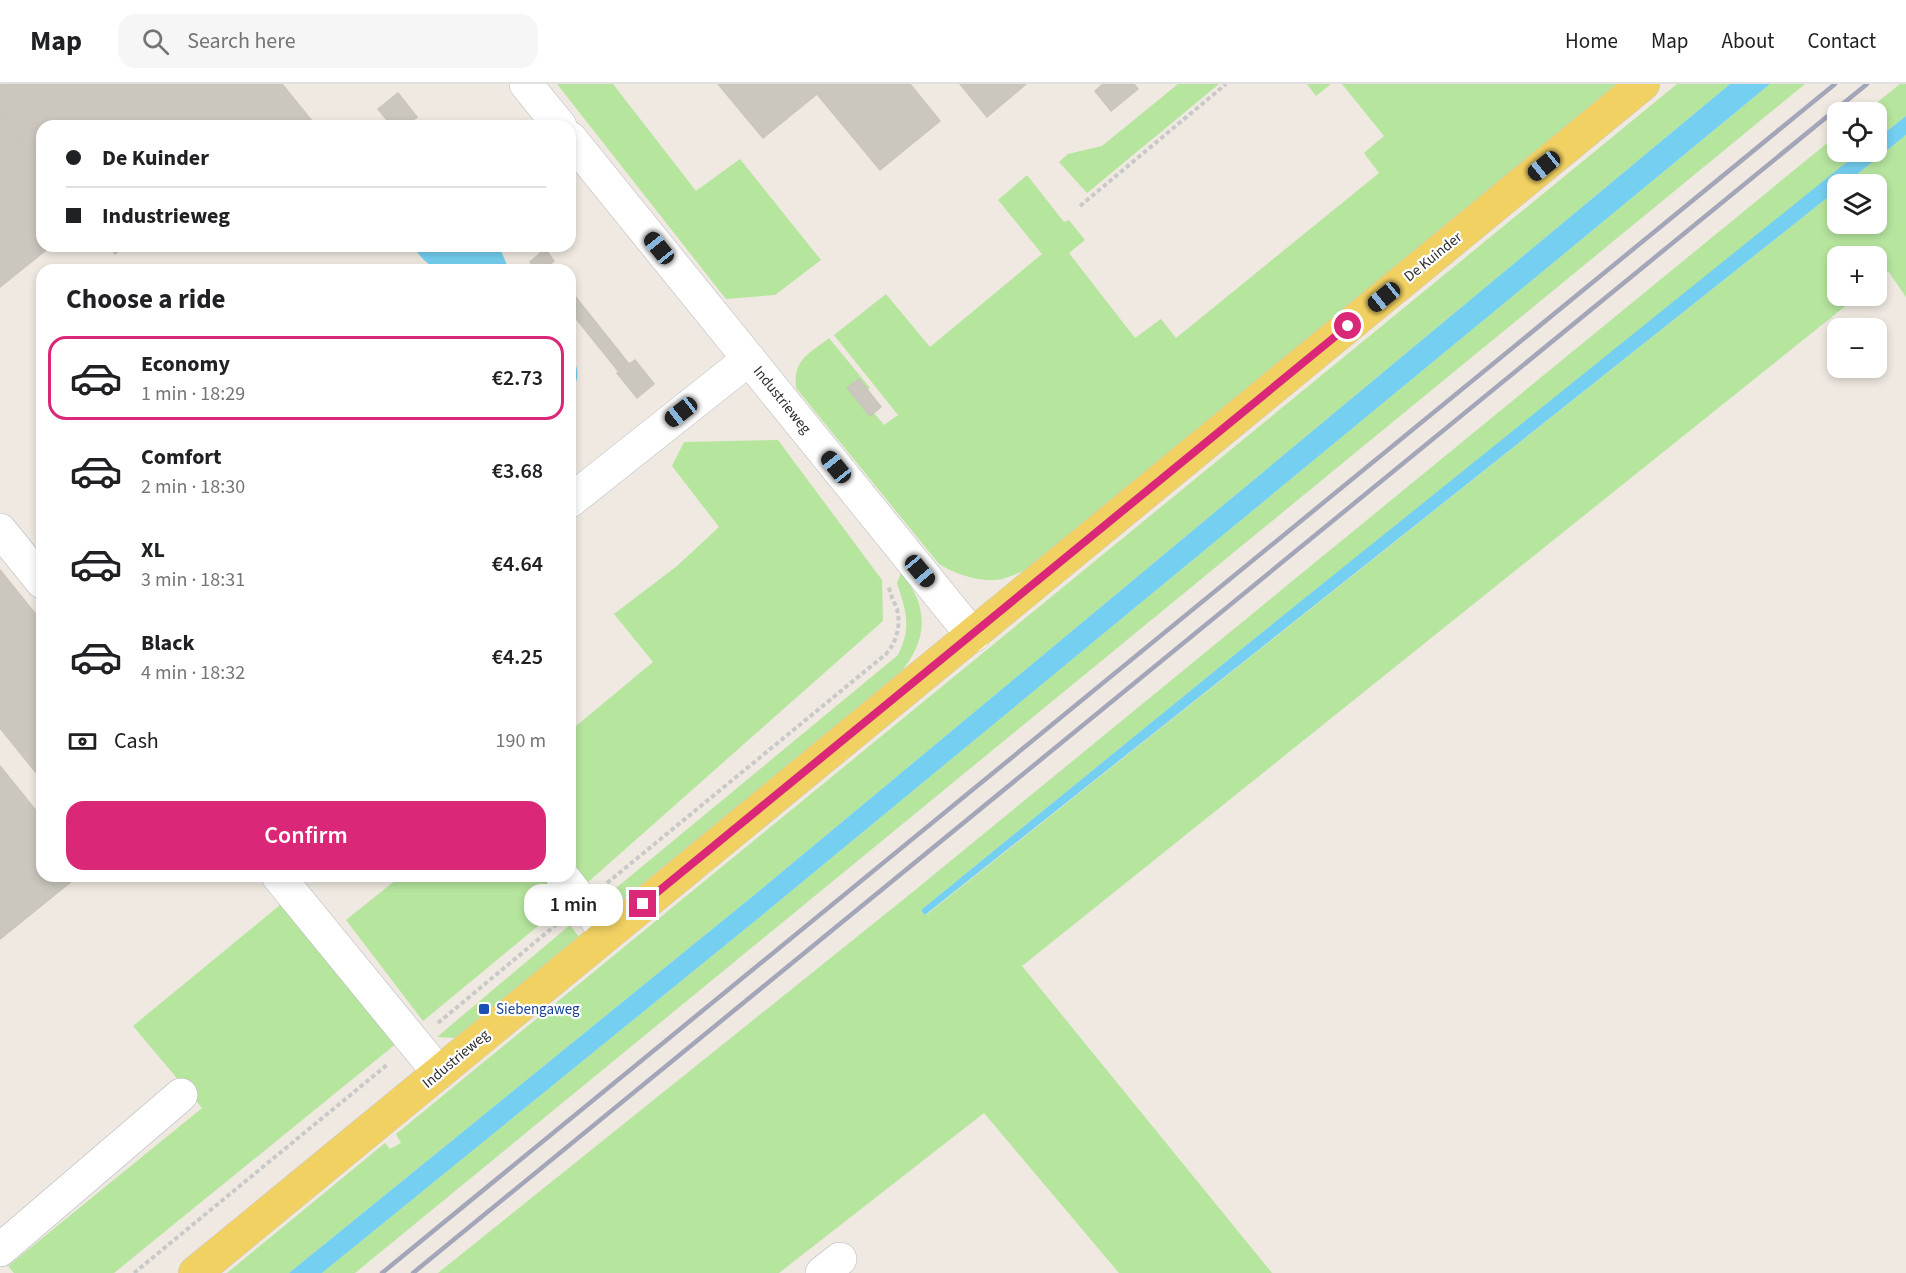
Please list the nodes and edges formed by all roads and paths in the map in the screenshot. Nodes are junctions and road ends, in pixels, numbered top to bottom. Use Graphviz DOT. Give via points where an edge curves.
graph roads {
  1 [pos="526,84"];
  2 [pos="1226,84"];
  3 [pos="1643,84"];
  4 [pos="555,120"];
  5 [pos="576,145"];
  6 [pos="1080,206"];
  7 [pos="749,359"];
  8 [pos="576,496"];
  9 [pos="0,530"];
  10 [pos="36,575"];
  11 [pos="889,583"];
  12 [pos="973,636"];
  13 [pos="283,882"];
  14 [pos="566,882"];
  15 [pos="583,904"];
  16 [pos="607,933"];
  17 [pos="436,1024"];
  18 [pos="388,1064"];
  19 [pos="440,1073"];
  20 [pos="181,1095"];
  21 [pos="0,1250"];
  22 [pos="134,1273"];
  23 [pos="195,1273"];
  1 -- 4 [label="street"];
  2 -- 6 [label="path"];
  3 -- 12 [label="main road, De Kuinder"];
  5 -- 7 [label="street, Industrieweg"];
  7 -- 8 [label="street"];
  7 -- 12 [label="street, Industrieweg"];
  9 -- 10 [label="street"];
  11 -- 15 [label="path" via="899,626 886,654"];
  12 -- 16 [label="main road, Industrieweg"];
  13 -- 19 [label="street"];
  14 -- 15 [label="street"];
  15 -- 16 [label="street"];
  15 -- 17 [label="path"];
  16 -- 19 [label="main road, Industrieweg"];
  18 -- 22 [label="path"];
  19 -- 23 [label="main road, Industrieweg"];
  20 -- 21 [label="street"];
}
